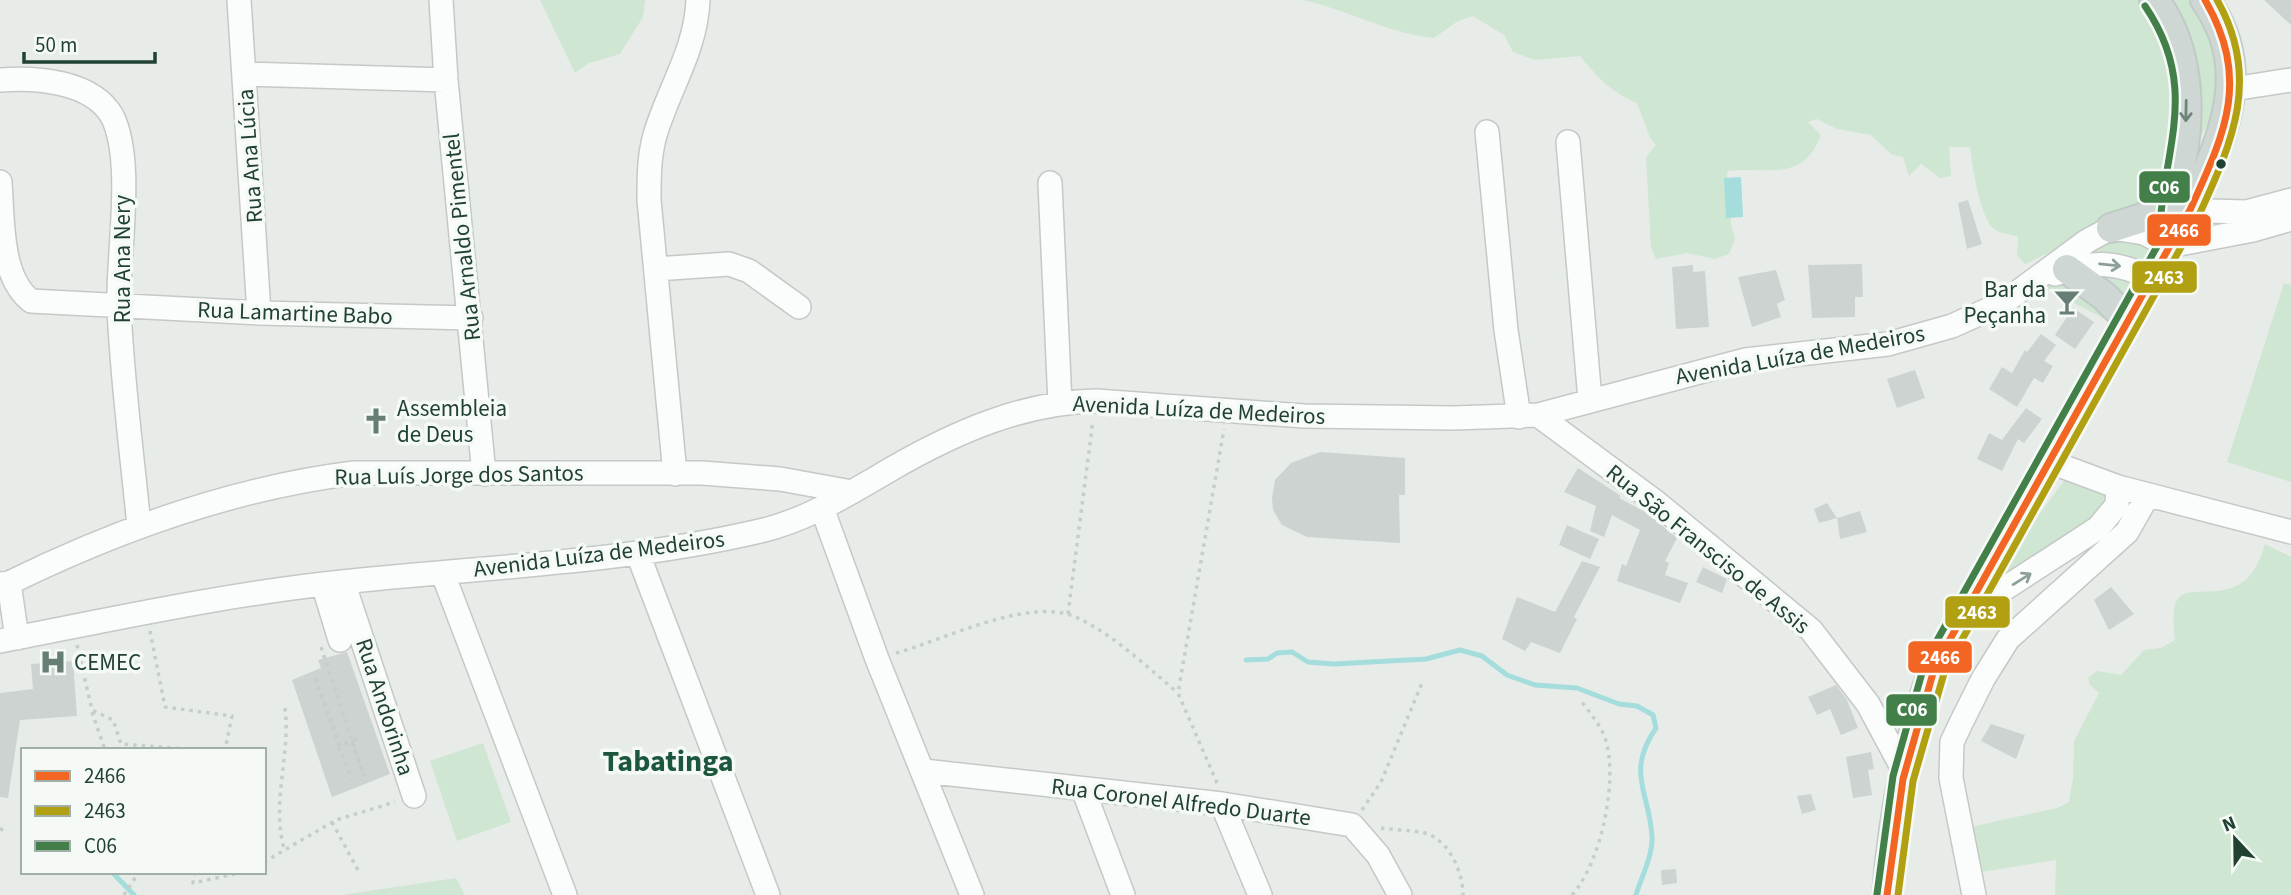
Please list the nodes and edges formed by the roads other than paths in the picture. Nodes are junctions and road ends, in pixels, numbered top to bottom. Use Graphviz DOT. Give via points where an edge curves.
graph roads {
  1 [pos="239,0"];
  2 [pos="441,0"];
  3 [pos="698,0"];
  4 [pos="2154,0"];
  5 [pos="2205,0"];
  6 [pos="245,74"];
  7 [pos="0,80"];
  8 [pos="446,80"];
  9 [pos="2291,80"];
  10 [pos="2233,89"];
  11 [pos="1487,132"];
  12 [pos="1568,142"];
  13 [pos="0,182"];
  14 [pos="1050,183"];
  15 [pos="2291,200"];
  16 [pos="2180,210"];
  17 [pos="2291,219"];
  18 [pos="2249,221"];
  19 [pos="2111,228"];
  20 [pos="2169,246"];
  21 [pos="656,269"];
  22 [pos="2067,269"];
  23 [pos="2152,279"];
  24 [pos="2034,282"];
  25 [pos="119,306"];
  26 [pos="799,307"];
  27 [pos="259,313"];
  28 [pos="471,318"];
  29 [pos="2127,319"];
  30 [pos="1590,400"];
  31 [pos="1060,403"];
  32 [pos="1528,416"];
  33 [pos="2048,461"];
  34 [pos="484,474"];
  35 [pos="675,474"];
  36 [pos="2118,486"];
  37 [pos="852,492"];
  38 [pos="2148,495"];
  39 [pos="822,508"];
  40 [pos="139,526"];
  41 [pos="2291,532"];
  42 [pos="638,554"];
  43 [pos="443,574"];
  44 [pos="4,583"];
  45 [pos="333,583"];
  46 [pos="1964,615"];
  47 [pos="8,639"];
  48 [pos="330,643"];
  49 [pos="924,771"];
  50 [pos="1904,771"];
  51 [pos="1083,789"];
  52 [pos="414,796"];
  53 [pos="1224,804"];
  54 [pos="565,895"];
  55 [pos="768,895"];
  56 [pos="972,895"];
  57 [pos="1123,895"];
  58 [pos="1260,895"];
  59 [pos="1400,895"];
  60 [pos="1887,895"];
  61 [pos="1974,895"];
  1 -- 6 [label="street, Rua Ana Lúcia"];
  2 -- 8 [label="street, Rua Arnaldo Pimentel"];
  3 -- 21 [label="street" via="690,50 650,158"];
  4 -- 16 [label="main road, one-way" via="2179,56 2188,108"];
  5 -- 10 [label="main road" via="2227,51"];
  6 -- 8 [label="street"];
  6 -- 27 [label="street, Rua Ana Lúcia"];
  7 -- 25 [label="street, Rua Ana Nery" via="56,83 94,99 113,118 122,184"];
  8 -- 28 [label="street, Rua Arnaldo Pimentel"];
  9 -- 10 [label="street"];
  10 -- 16 [label="main road" via="2214,157"];
  11 -- 32 [label="street" via="1506,330"];
  12 -- 30 [label="street"];
  13 -- 25 [label="street, Rua Lamartine Babo" via="7,268 16,289 31,301"];
  14 -- 31 [label="street"];
  15 -- 18 [label="street"];
  16 -- 18 [label="street"];
  16 -- 19 [label="main road"];
  16 -- 20 [label="main road"];
  17 -- 18 [label="street"];
  18 -- 20 [label="street"];
  19 -- 20 [label="street" via="2144,233"];
  19 -- 24 [label="street"];
  20 -- 23 [label="main road"];
  21 -- 26 [label="street" via="729,264 749,271"];
  21 -- 35 [label="street"];
  22 -- 23 [label="street, one-way" via="2110,263"];
  22 -- 24 [label="street"];
  22 -- 29 [label="main road"];
  23 -- 29 [label="main road"];
  24 -- 30 [label="street, Avenida Luíza de Medeiros" via="2003,303 1952,326 1888,344 1745,360"];
  25 -- 27 [label="street, Rua Lamartine Babo"];
  25 -- 40 [label="street, Rua Ana Nery"];
  27 -- 28 [label="street, Rua Lamartine Babo"];
  28 -- 34 [label="street, Rua Arnaldo Pimentel"];
  29 -- 33 [label="main road"];
  30 -- 32 [label="street, Avenida Luíza de Medeiros"];
  31 -- 32 [label="street, Avenida Luíza de Medeiros" via="1096,401 1328,416"];
  31 -- 37 [label="street, Avenida Luíza de Medeiros" via="964,432"];
  32 -- 50 [label="street, Rua São Fransciso de Assis" via="1657,503 1811,630 1868,704"];
  33 -- 36 [label="street"];
  33 -- 46 [label="main road"];
  34 -- 35 [label="street, Rua Luís Jorge dos Santos"];
  34 -- 40 [label="street, Rua Luís Jorge dos Santos" via="354,473 306,479"];
  35 -- 37 [label="street, Rua Luís Jorge dos Santos" via="752,475"];
  36 -- 38 [label="street"];
  46 -- 36 [label="street, one-way" via="2098,528 2117,505"];
  37 -- 39 [label="street, Avenida Luíza de Medeiros"];
  38 -- 41 [label="street"];
  38 -- 61 [label="street" via="2127,532 2008,639 1952,743 1951,778"];
  39 -- 42 [label="street, Avenida Luíza de Medeiros" via="762,531"];
  39 -- 49 [label="street"];
  40 -- 44 [label="street, Rua Luís Jorge dos Santos"];
  42 -- 43 [label="street, Avenida Luíza de Medeiros"];
  42 -- 55 [label="street"];
  43 -- 45 [label="street, Avenida Luíza de Medeiros"];
  43 -- 54 [label="street"];
  44 -- 47 [label="street"];
  45 -- 47 [label="street, Avenida Luíza de Medeiros"];
  45 -- 48 [label="street"];
  45 -- 52 [label="street, Rua Andorinha"];
  46 -- 50 [label="main road" via="1918,711"];
  49 -- 51 [label="street, Rua Coronel Alfredo Duarte"];
  49 -- 56 [label="street"];
  50 -- 60 [label="main road"];
  51 -- 53 [label="street, Rua Coronel Alfredo Duarte"];
  51 -- 57 [label="street"];
  53 -- 58 [label="street"];
  53 -- 59 [label="street, Rua Coronel Alfredo Duarte" via="1352,825 1378,855"];
}
